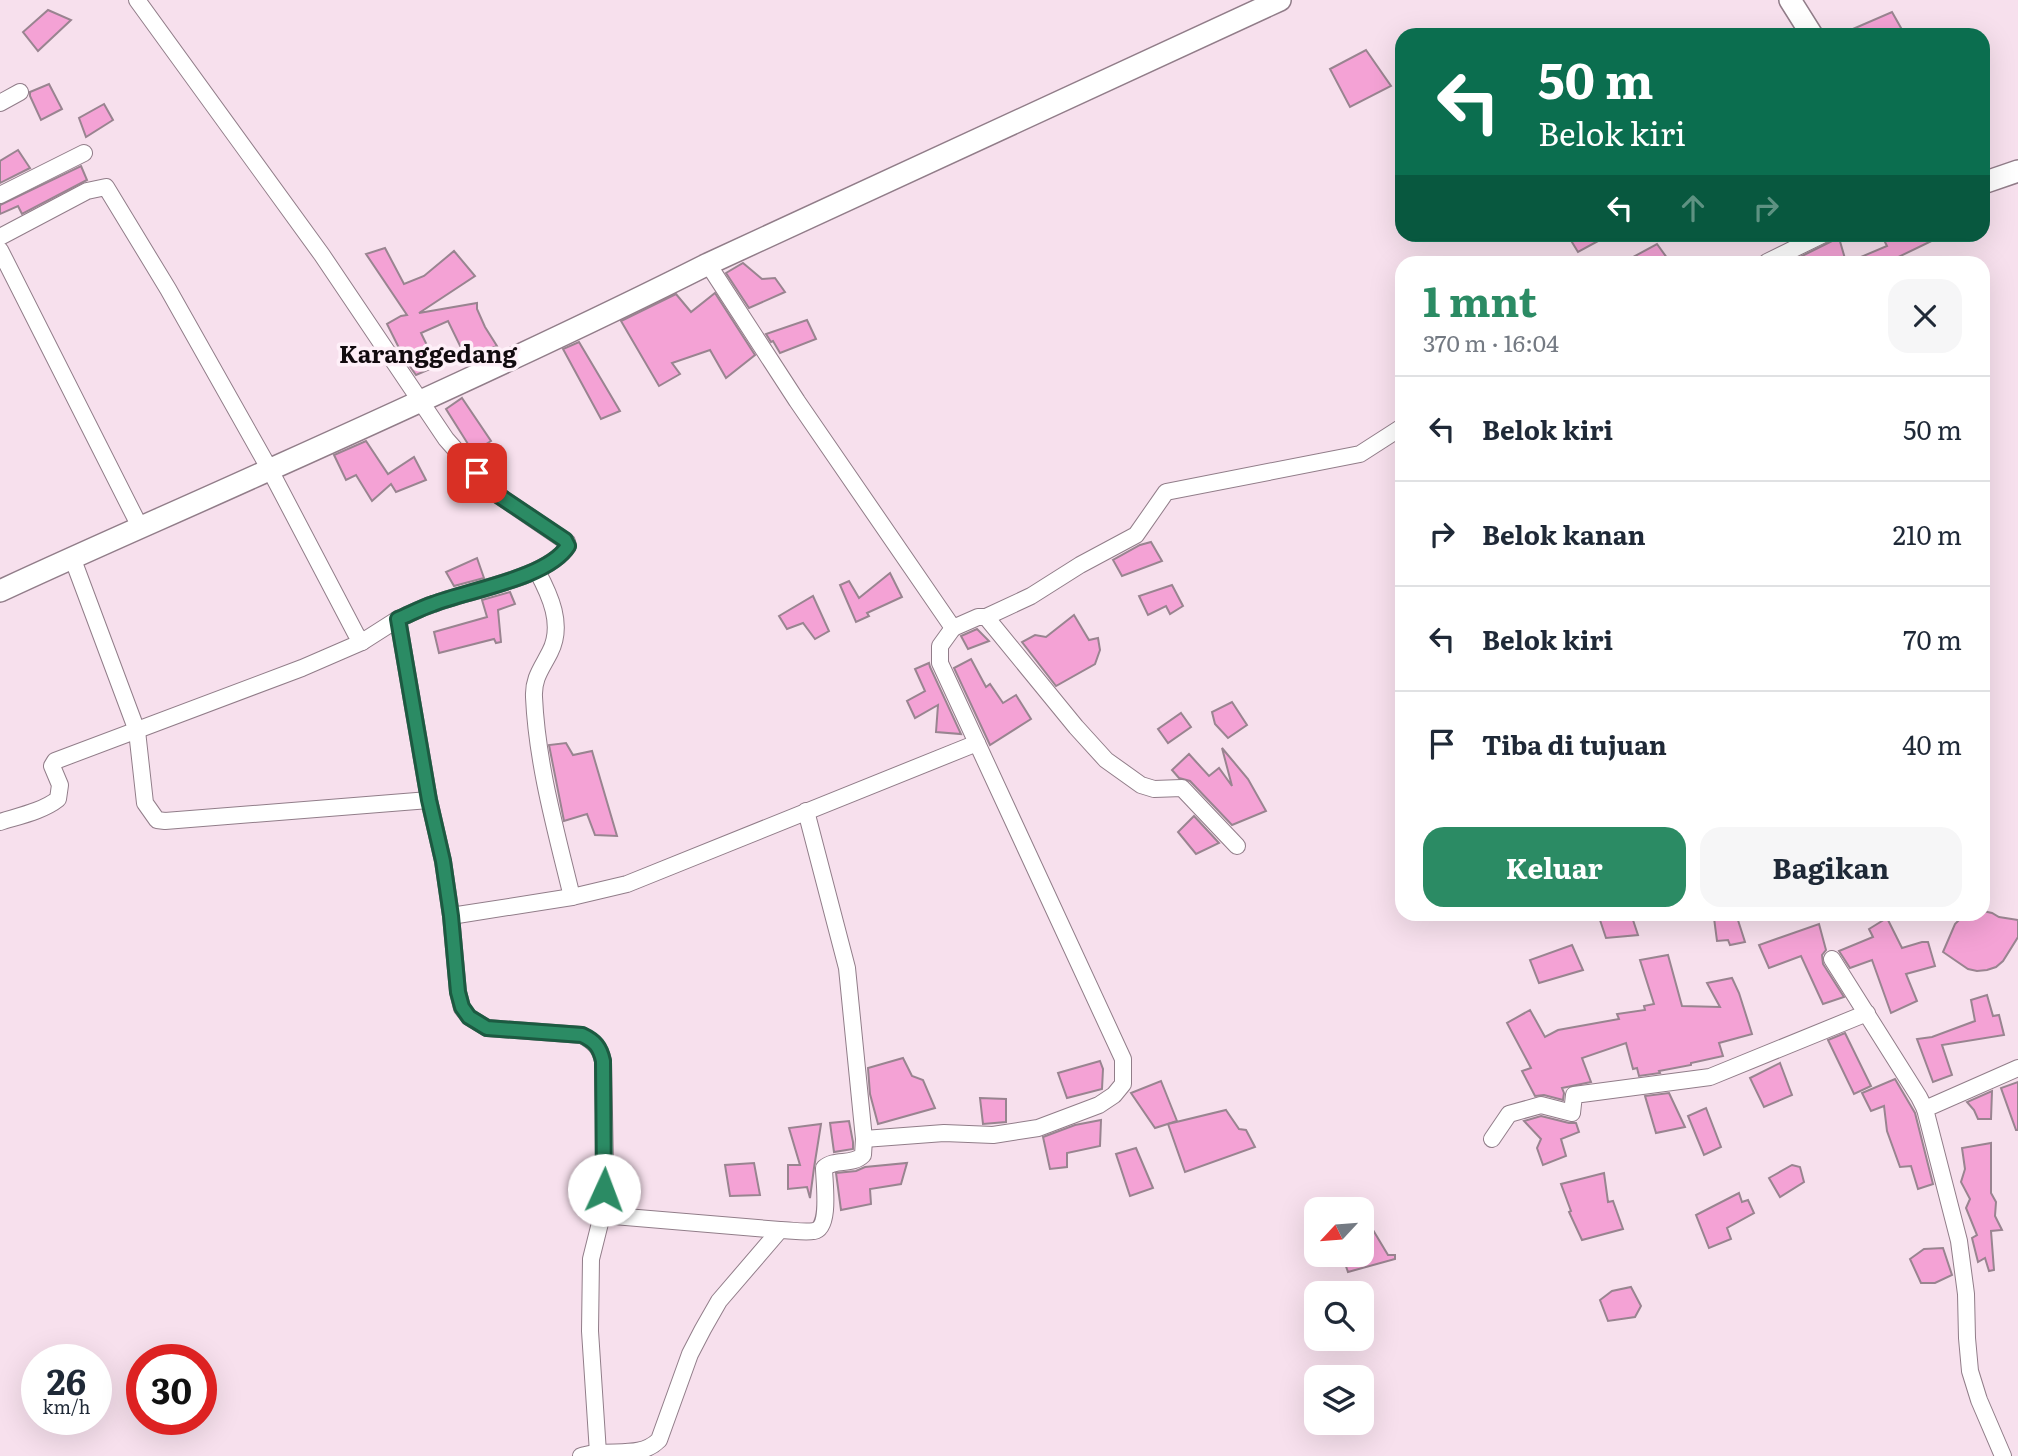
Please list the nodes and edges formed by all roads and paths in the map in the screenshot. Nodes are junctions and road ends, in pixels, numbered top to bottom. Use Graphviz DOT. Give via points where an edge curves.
graph roads {
  1 [pos="137,0"];
  2 [pos="1280,0"];
  3 [pos="1790,0"];
  4 [pos="1808,28"];
  5 [pos="20,92"];
  6 [pos="0,103"];
  7 [pos="84,153"];
  8 [pos="2018,171"];
  9 [pos="1990,181"];
  10 [pos="0,195"];
  11 [pos="0,237"];
  12 [pos="1808,242"];
  13 [pos="0,250"];
  14 [pos="1779,256"];
  15 [pos="708,264"];
  16 [pos="5,272"];
  17 [pos="420,401"];
  18 [pos="1395,431"];
  19 [pos="270,470"];
  20 [pos="139,527"];
  21 [pos="72,557"];
  22 [pos="537,570"];
  23 [pos="0,591"];
  24 [pos="986,617"];
  25 [pos="398,619"];
  26 [pos="953,628"];
  27 [pos="362,642"];
  28 [pos="137,731"];
  29 [pos="976,743"];
  30 [pos="429,800"];
  31 [pos="806,811"];
  32 [pos="0,822"];
  33 [pos="1237,846"];
  34 [pos="572,897"];
  35 [pos="451,916"];
  36 [pos="1832,960"];
  37 [pos="1867,1013"];
  38 [pos="2018,1068"];
  39 [pos="1925,1109"];
  40 [pos="864,1139"];
  41 [pos="1492,1139"];
  42 [pos="602,1214"];
  43 [pos="780,1230"];
  44 [pos="598,1453"];
  45 [pos="581,1456"];
  46 [pos="2003,1456"];
  1 -- 17 [label="street" via="322,255"];
  2 -- 15 [label="street"];
  3 -- 4 [label="street"];
  5 -- 6 [label="street"];
  7 -- 10 [label="street"];
  8 -- 9 [label="street"];
  11 -- 19 [label="street" via="87,191 106,187"];
  12 -- 14 [label="street"];
  13 -- 16 [label="street"];
  15 -- 17 [label="street"];
  15 -- 26 [label="street"];
  16 -- 20 [label="street"];
  17 -- 19 [label="street"];
  17 -- 22 [label="street" via="492,491 567,542 559,557"];
  18 -- 24 [label="street" via="1360,454 1166,492 1136,535"];
  19 -- 20 [label="street"];
  19 -- 27 [label="street"];
  20 -- 21 [label="street"];
  21 -- 23 [label="street"];
  21 -- 28 [label="street"];
  22 -- 25 [label="street"];
  22 -- 34 [label="street" via="555,614 555,635 535,678 536,727"];
  24 -- 26 [label="street"];
  24 -- 33 [label="street" via="1106,760 1141,785 1182,788"];
  25 -- 27 [label="street"];
  25 -- 30 [label="street"];
  26 -- 29 [label="street" via="940,646 940,663"];
  27 -- 28 [label="street"];
  28 -- 30 [label="street" via="145,803 157,820"];
  28 -- 32 [label="street" via="55,761 58,799"];
  29 -- 31 [label="street"];
  29 -- 40 [label="street" via="1123,1059 1123,1084 1099,1105 1038,1128 993,1135 944,1133"];
  30 -- 35 [label="street"];
  31 -- 34 [label="street" via="627,884"];
  31 -- 40 [label="street" via="847,968"];
  34 -- 35 [label="street"];
  35 -- 42 [label="street" via="458,992 469,1017 487,1028 582,1035 599,1047 605,1166"];
  36 -- 37 [label="street"];
  37 -- 39 [label="street"];
  37 -- 41 [label="street" via="1710,1077 1574,1096 1572,1113 1541,1105 1509,1114"];
  38 -- 39 [label="street"];
  39 -- 46 [label="street" via="1959,1241 1970,1371"];
  40 -- 43 [label="street" via="858,1160 824,1168 821,1228"];
  42 -- 43 [label="street"];
  42 -- 44 [label="street" via="591,1259 590,1331"];
  43 -- 44 [label="street" via="719,1301 702,1329 659,1440 637,1454"];
  44 -- 45 [label="street"];
}
